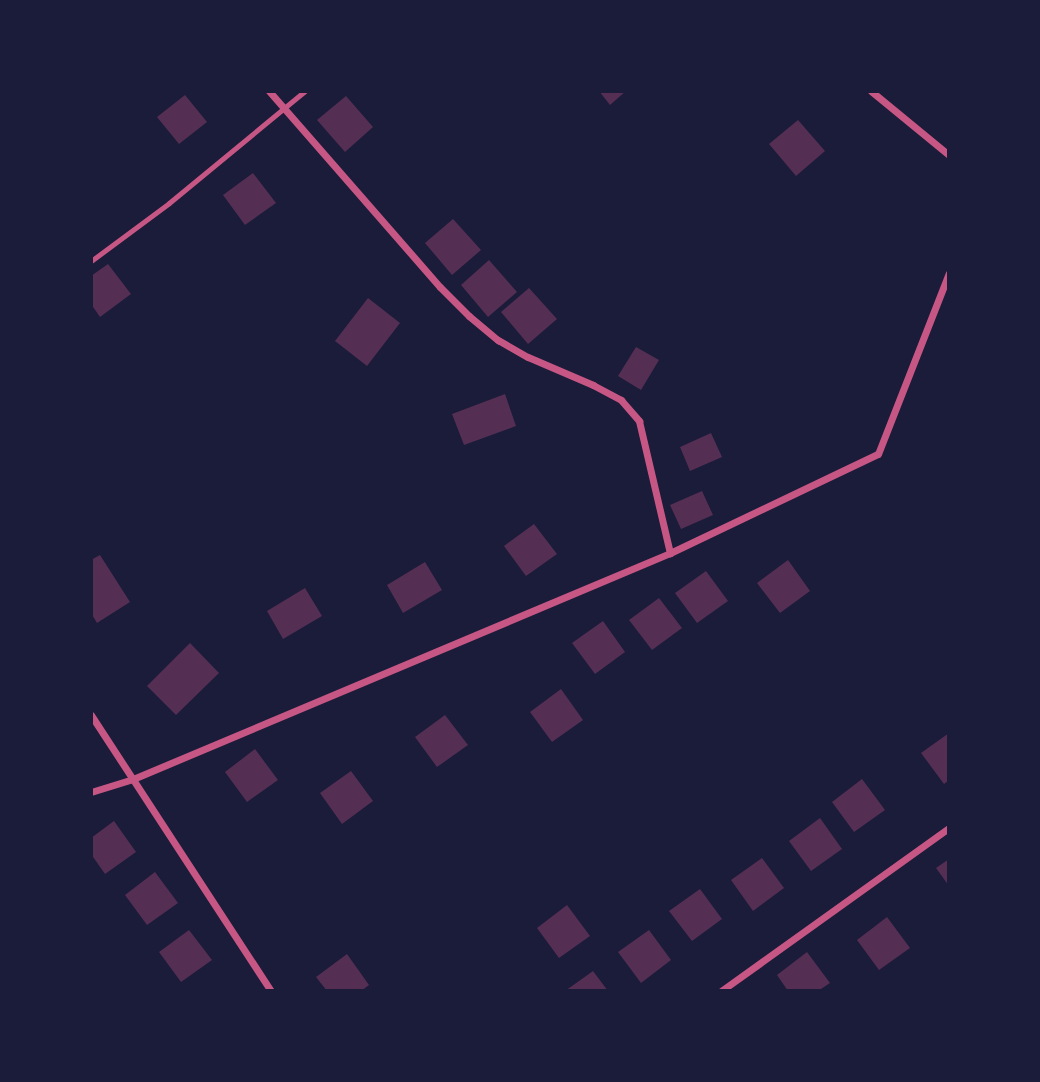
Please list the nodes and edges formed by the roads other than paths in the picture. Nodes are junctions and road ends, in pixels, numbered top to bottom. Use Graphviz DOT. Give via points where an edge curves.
graph roads {
  1 [pos="269,91"];
  2 [pos="305,91"];
  3 [pos="871,91"];
  4 [pos="285,109"];
  5 [pos="949,155"];
  6 [pos="91,261"];
  7 [pos="949,273"];
  8 [pos="670,553"];
  9 [pos="91,715"];
  10 [pos="132,779"];
  11 [pos="91,792"];
  12 [pos="949,828"];
  13 [pos="271,991"];
  14 [pos="721,991"];
  1 -- 4 [label="street"];
  2 -- 4 [label="lane"];
  3 -- 5 [label="street"];
  4 -- 6 [label="lane"];
  4 -- 8 [label="street" via="469,316 528,357 621,401 639,421"];
  7 -- 8 [label="street" via="878,454"];
  8 -- 10 [label="street"];
  9 -- 10 [label="street"];
  10 -- 11 [label="street"];
  10 -- 13 [label="street"];
  12 -- 14 [label="street"];
}
